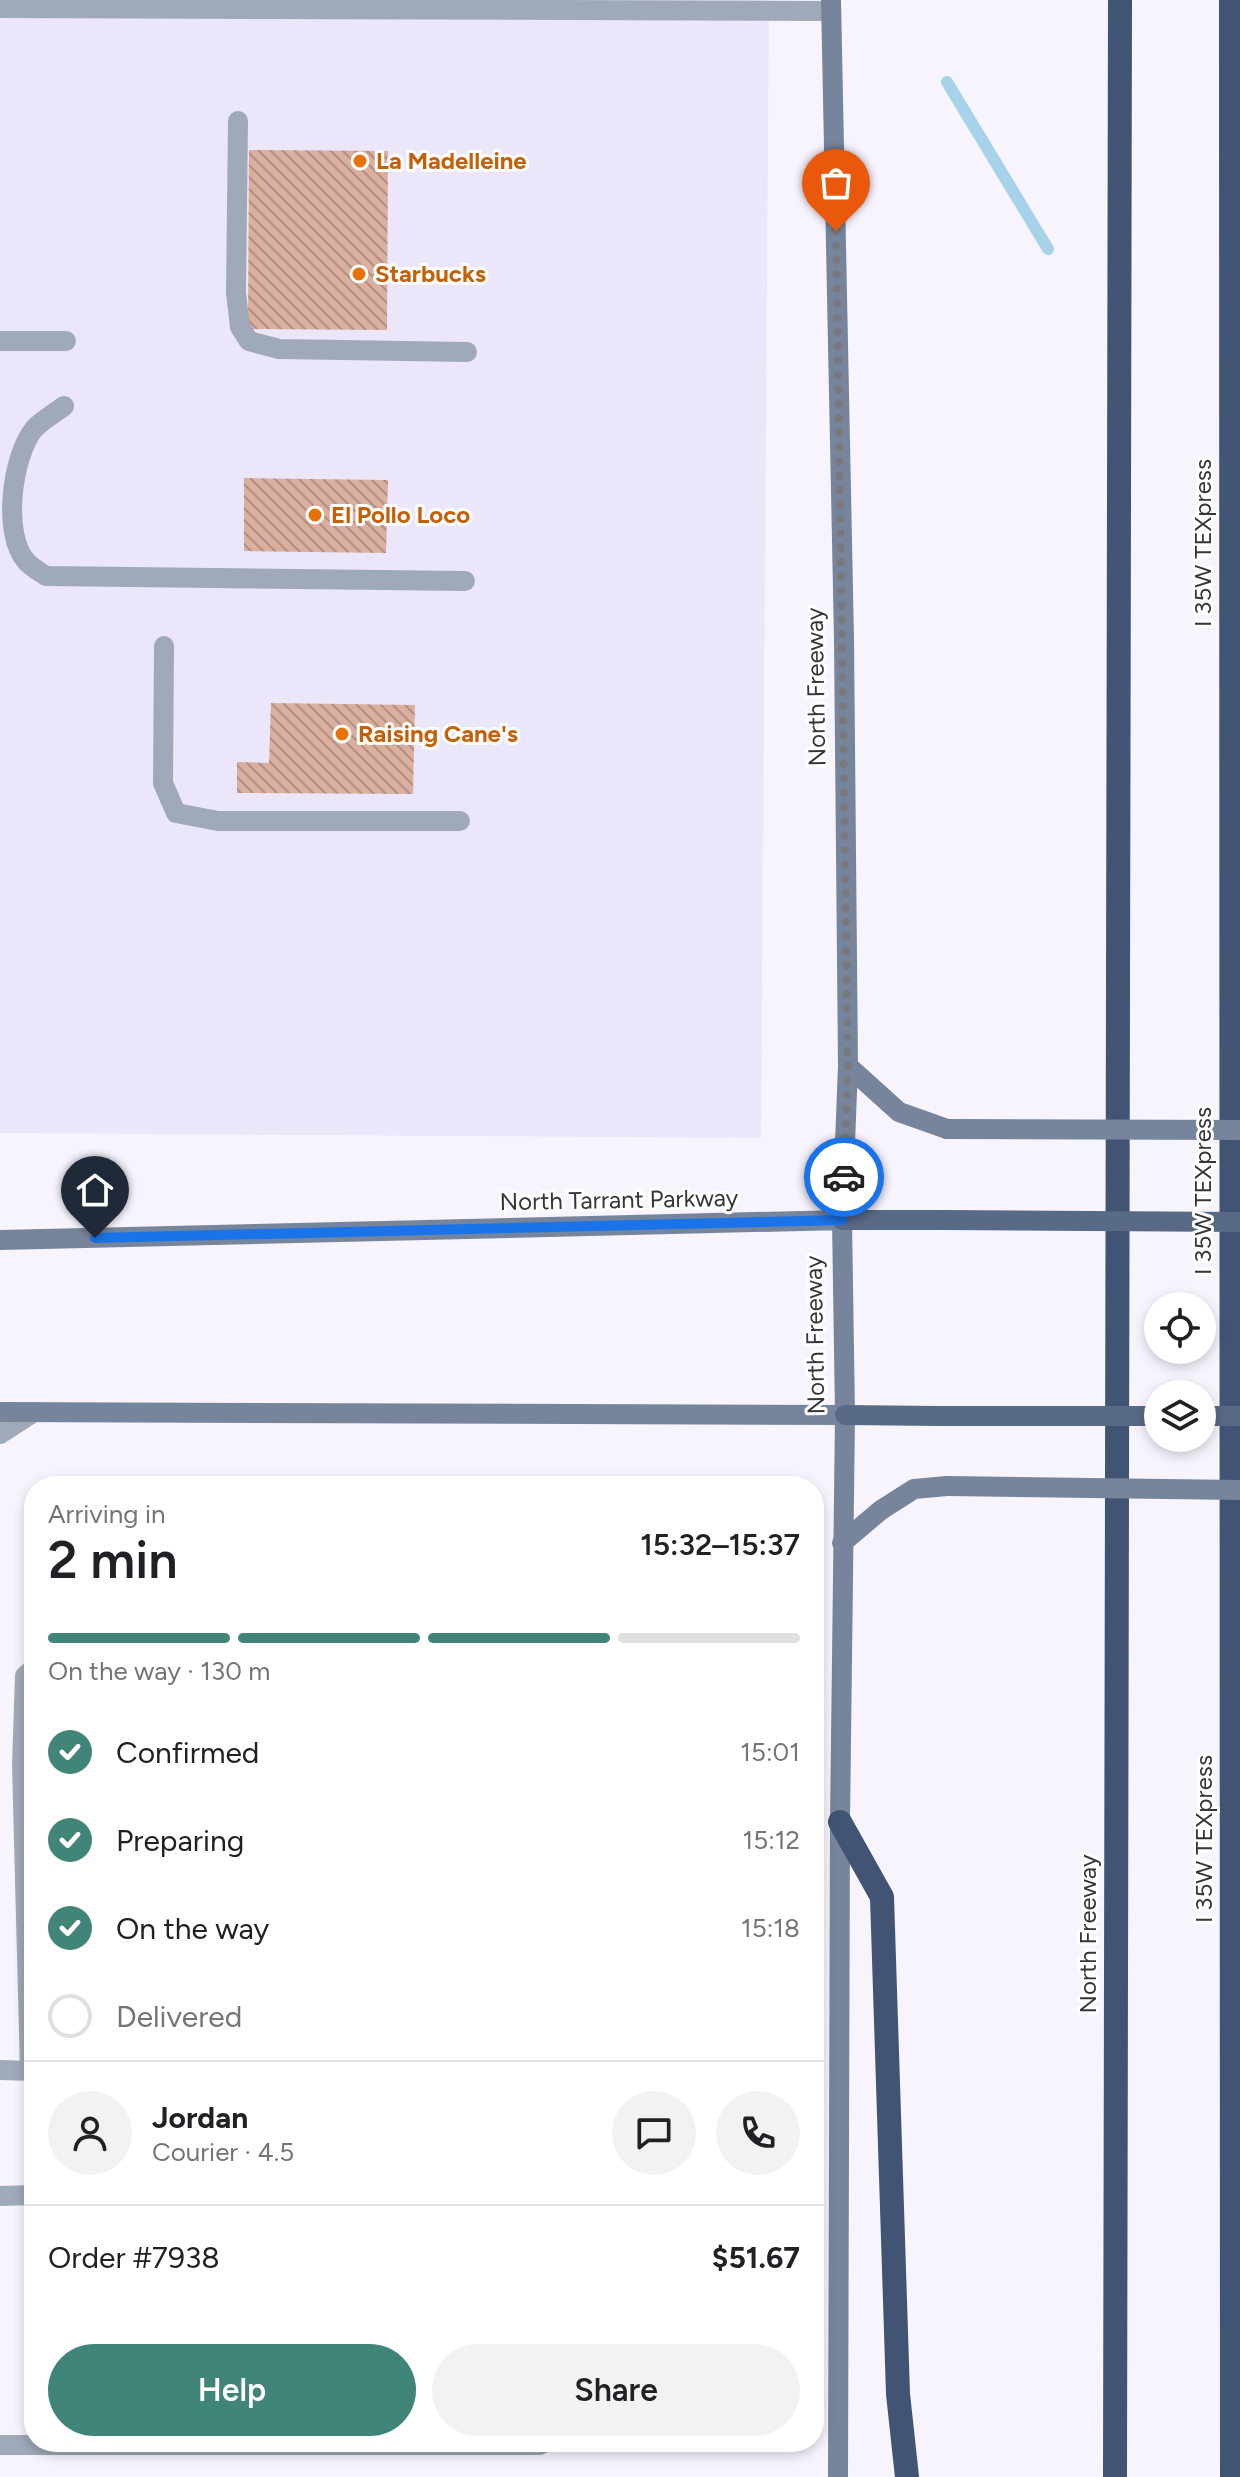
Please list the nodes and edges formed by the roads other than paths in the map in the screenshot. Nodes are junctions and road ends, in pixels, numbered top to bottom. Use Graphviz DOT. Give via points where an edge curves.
graph roads {
  1 [pos="1120,0"];
  2 [pos="1231,0"];
  3 [pos="831,6"];
  4 [pos="0,8"];
  5 [pos="238,121"];
  6 [pos="0,341"];
  7 [pos="66,341"];
  8 [pos="467,352"];
  9 [pos="64,406"];
  10 [pos="465,581"];
  11 [pos="164,646"];
  12 [pos="460,821"];
  13 [pos="848,1066"];
  14 [pos="1240,1130"];
  15 [pos="842,1220"];
  16 [pos="1240,1222"];
  17 [pos="0,1240"];
  18 [pos="0,1412"];
  19 [pos="34,1412"];
  20 [pos="845,1415"];
  21 [pos="1144,1416"];
  22 [pos="1216,1416"];
  23 [pos="1240,1416"];
  24 [pos="0,1434"];
  25 [pos="1240,1490"];
  26 [pos="842,1543"];
  27 [pos="24,1706"];
  28 [pos="0,1765"];
  29 [pos="22,1765"];
  30 [pos="24,1813"];
  31 [pos="840,1822"];
  32 [pos="0,2070"];
  33 [pos="24,2071"];
  34 [pos="24,2195"];
  35 [pos="0,2196"];
  36 [pos="0,2445"];
  37 [pos="24,2445"];
  38 [pos="838,2477"];
  39 [pos="907,2477"];
  40 [pos="1115,2477"];
  41 [pos="1232,2477"];
  1 -- 40 [label="highway, North Freeway"];
  2 -- 41 [label="highway, I 35W TEXpress"];
  3 -- 4 [label="street"];
  3 -- 13 [label="main road, North Freeway"];
  5 -- 8 [label="street" via="236,293 240,327 249,341 279,349"];
  6 -- 7 [label="street"];
  9 -- 10 [label="street" via="35,428 19,453 12,497 14,530 24,560 46,576"];
  11 -- 12 [label="street" via="163,783 176,813 218,821"];
  13 -- 14 [label="main road, bridge" via="899,1112 947,1129"];
  13 -- 15 [label="main road, North Freeway"];
  15 -- 16 [label="main road, North Tarrant Parkway, bridge"];
  15 -- 17 [label="main road, North Tarrant Parkway"];
  15 -- 20 [label="main road, North Freeway"];
  18 -- 19 [label="main road"];
  19 -- 20 [label="main road"];
  19 -- 24 [label="street"];
  20 -- 21 [label="main road, bridge"];
  20 -- 26 [label="main road, North Freeway"];
  22 -- 23 [label="main road, bridge"];
  25 -- 26 [label="main road, bridge" via="914,1489"];
  26 -- 31 [label="main road, North Freeway"];
  27 -- 29 [label="street"];
  28 -- 29 [label="street"];
  29 -- 30 [label="street"];
  31 -- 38 [label="main road, North Freeway"];
  31 -- 39 [label="highway" via="882,1897 898,2394"];
  32 -- 33 [label="street"];
  34 -- 35 [label="street"];
  36 -- 37 [label="street"];
}
